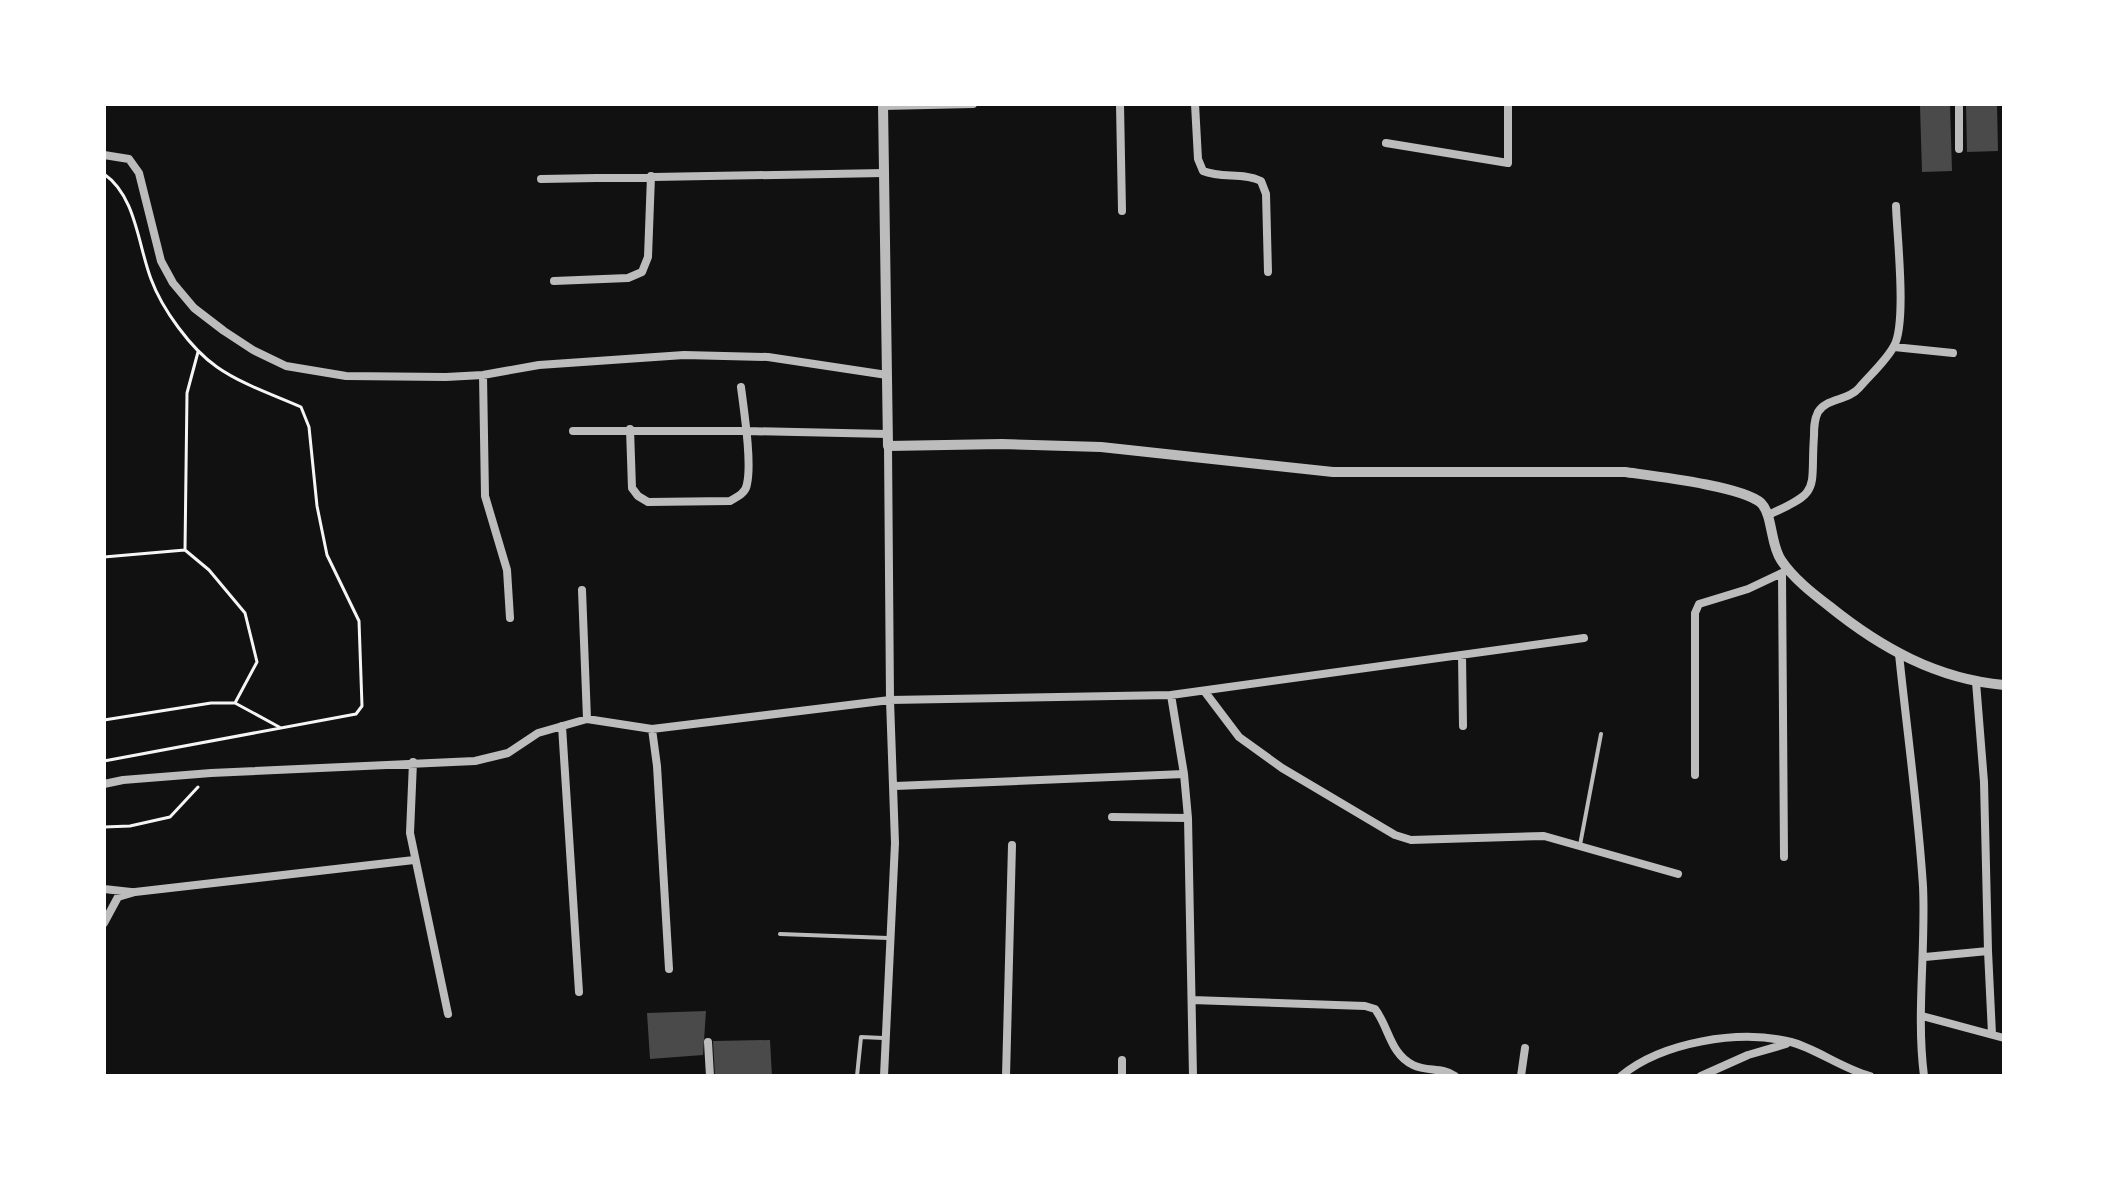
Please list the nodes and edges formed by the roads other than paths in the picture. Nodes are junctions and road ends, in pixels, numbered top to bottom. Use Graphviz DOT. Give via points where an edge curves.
graph roads {
  1 [pos="973,104"];
  2 [pos="1120,104"];
  3 [pos="1195,104"];
  4 [pos="1508,104"];
  5 [pos="1959,104"];
  6 [pos="883,105"];
  7 [pos="1386,143"];
  8 [pos="1959,149"];
  9 [pos="104,155"];
  10 [pos="884,173"];
  11 [pos="651,176"];
  12 [pos="541,179"];
  13 [pos="1896,206"];
  14 [pos="1122,211"];
  15 [pos="1268,272"];
  16 [pos="554,281"];
  17 [pos="1894,347"];
  18 [pos="1953,353"];
  19 [pos="483,375"];
  20 [pos="887,375"];
  21 [pos="741,387"];
  22 [pos="630,429"];
  23 [pos="573,431"];
  24 [pos="746,431"];
  25 [pos="888,440"];
  26 [pos="1768,515"];
  27 [pos="1785,572"];
  28 [pos="582,590"];
  29 [pos="510,618"];
  30 [pos="1584,638"];
  31 [pos="1899,654"];
  32 [pos="1462,655"];
  33 [pos="1976,682"];
  34 [pos="2004,685"];
  35 [pos="1205,692"];
  36 [pos="1171,695"];
  37 [pos="890,700"];
  38 [pos="587,719"];
  39 [pos="562,726"];
  40 [pos="1463,726"];
  41 [pos="652,729"];
  42 [pos="1601,734"];
  43 [pos="413,762"];
  44 [pos="1184,774"];
  45 [pos="1695,775"];
  46 [pos="104,784"];
  47 [pos="895,786"];
  48 [pos="1112,817"];
  49 [pos="1188,818"];
  50 [pos="1012,845"];
  51 [pos="1580,845"];
  52 [pos="1784,857"];
  53 [pos="414,860"];
  54 [pos="1678,874"];
  55 [pos="104,889"];
  56 [pos="135,892"];
  57 [pos="104,923"];
  58 [pos="780,934"];
  59 [pos="891,938"];
  60 [pos="1988,951"];
  61 [pos="1925,957"];
  62 [pos="669,969"];
  63 [pos="579,992"];
  64 [pos="1192,1000"];
  65 [pos="448,1014"];
  66 [pos="1922,1016"];
  67 [pos="1992,1034"];
  68 [pos="886,1038"];
  69 [pos="2004,1038"];
  70 [pos="708,1042"];
  71 [pos="1792,1042"];
  72 [pos="1525,1048"];
  73 [pos="1122,1060"];
  74 [pos="710,1076"];
  75 [pos="857,1076"];
  76 [pos="884,1076"];
  77 [pos="1006,1076"];
  78 [pos="1122,1076"];
  79 [pos="1193,1076"];
  80 [pos="1455,1076"];
  81 [pos="1521,1076"];
  82 [pos="1621,1076"];
  83 [pos="1701,1076"];
  84 [pos="1870,1076"];
  85 [pos="1924,1076"];
  1 -- 6 [label="street"];
  2 -- 14 [label="street"];
  3 -- 15 [label="street" via="1203,171 1261,181"];
  4 -- 7 [label="street" via="1508,163"];
  5 -- 8 [label="street"];
  6 -- 10 [label="street"];
  9 -- 19 [label="street" via="129,159 139,173 161,261 173,283 194,308 253,350 286,366 346,376"];
  10 -- 11 [label="street"];
  10 -- 20 [label="street"];
  11 -- 12 [label="street"];
  11 -- 16 [label="street" via="648,257 642,272 628,278"];
  13 -- 17 [label="street" via="1899,313"];
  17 -- 18 [label="street"];
  17 -- 26 [label="street" via="1854,393 1819,409 1809,490 1800,501"];
  19 -- 20 [label="street" via="539,365 684,355 768,357"];
  19 -- 29 [label="street" via="485,496 507,570"];
  20 -- 25 [label="street"];
  21 -- 24 [label="street"];
  22 -- 23 [label="street"];
  22 -- 24 [label="street"];
  22 -- 24 [label="street" via="632,488 648,502 730,501 741,494 747,485"];
  24 -- 25 [label="street"];
  25 -- 26 [label="street" via="1101,447 1333,472 1625,472 1749,495"];
  25 -- 37 [label="street"];
  26 -- 27 [label="street"];
  27 -- 31 [label="street" via="1856,628"];
  27 -- 45 [label="street" via="1699,604 1695,613"];
  27 -- 52 [label="street"];
  28 -- 38 [label="street"];
  30 -- 32 [label="street"];
  31 -- 33 [label="street"];
  31 -- 61 [label="street" via="1923,885"];
  32 -- 35 [label="street"];
  32 -- 40 [label="street"];
  33 -- 34 [label="street"];
  33 -- 60 [label="street"];
  35 -- 36 [label="street"];
  35 -- 51 [label="street" via="1239,737 1395,835 1411,840 1544,836"];
  36 -- 37 [label="street"];
  36 -- 44 [label="street"];
  37 -- 41 [label="street"];
  37 -- 47 [label="street"];
  38 -- 39 [label="street"];
  38 -- 41 [label="street"];
  39 -- 43 [label="street" via="538,733 508,753"];
  39 -- 63 [label="street"];
  41 -- 62 [label="street"];
  42 -- 51 [label="lane"];
  43 -- 46 [label="street"];
  43 -- 53 [label="street"];
  44 -- 47 [label="street"];
  44 -- 49 [label="street"];
  47 -- 59 [label="street"];
  48 -- 49 [label="street"];
  49 -- 64 [label="street"];
  50 -- 77 [label="street"];
  51 -- 54 [label="street"];
  53 -- 56 [label="street"];
  53 -- 65 [label="street"];
  55 -- 56 [label="street"];
  56 -- 57 [label="street" via="118,897"];
  58 -- 59 [label="lane"];
  59 -- 68 [label="street"];
  60 -- 61 [label="street"];
  60 -- 67 [label="street"];
  61 -- 66 [label="street"];
  64 -- 79 [label="street"];
  64 -- 80 [label="street" via="1375,1009 1400,1055 1415,1066"];
  66 -- 67 [label="street"];
  66 -- 85 [label="street"];
  67 -- 69 [label="street"];
  68 -- 75 [label="lane" via="861,1037"];
  68 -- 76 [label="street"];
  70 -- 74 [label="street"];
  71 -- 82 [label="street" via="1749,1037 1695,1043 1667,1050"];
  71 -- 83 [label="street"];
  71 -- 84 [label="street"];
  72 -- 81 [label="street"];
  73 -- 78 [label="street"];
}
